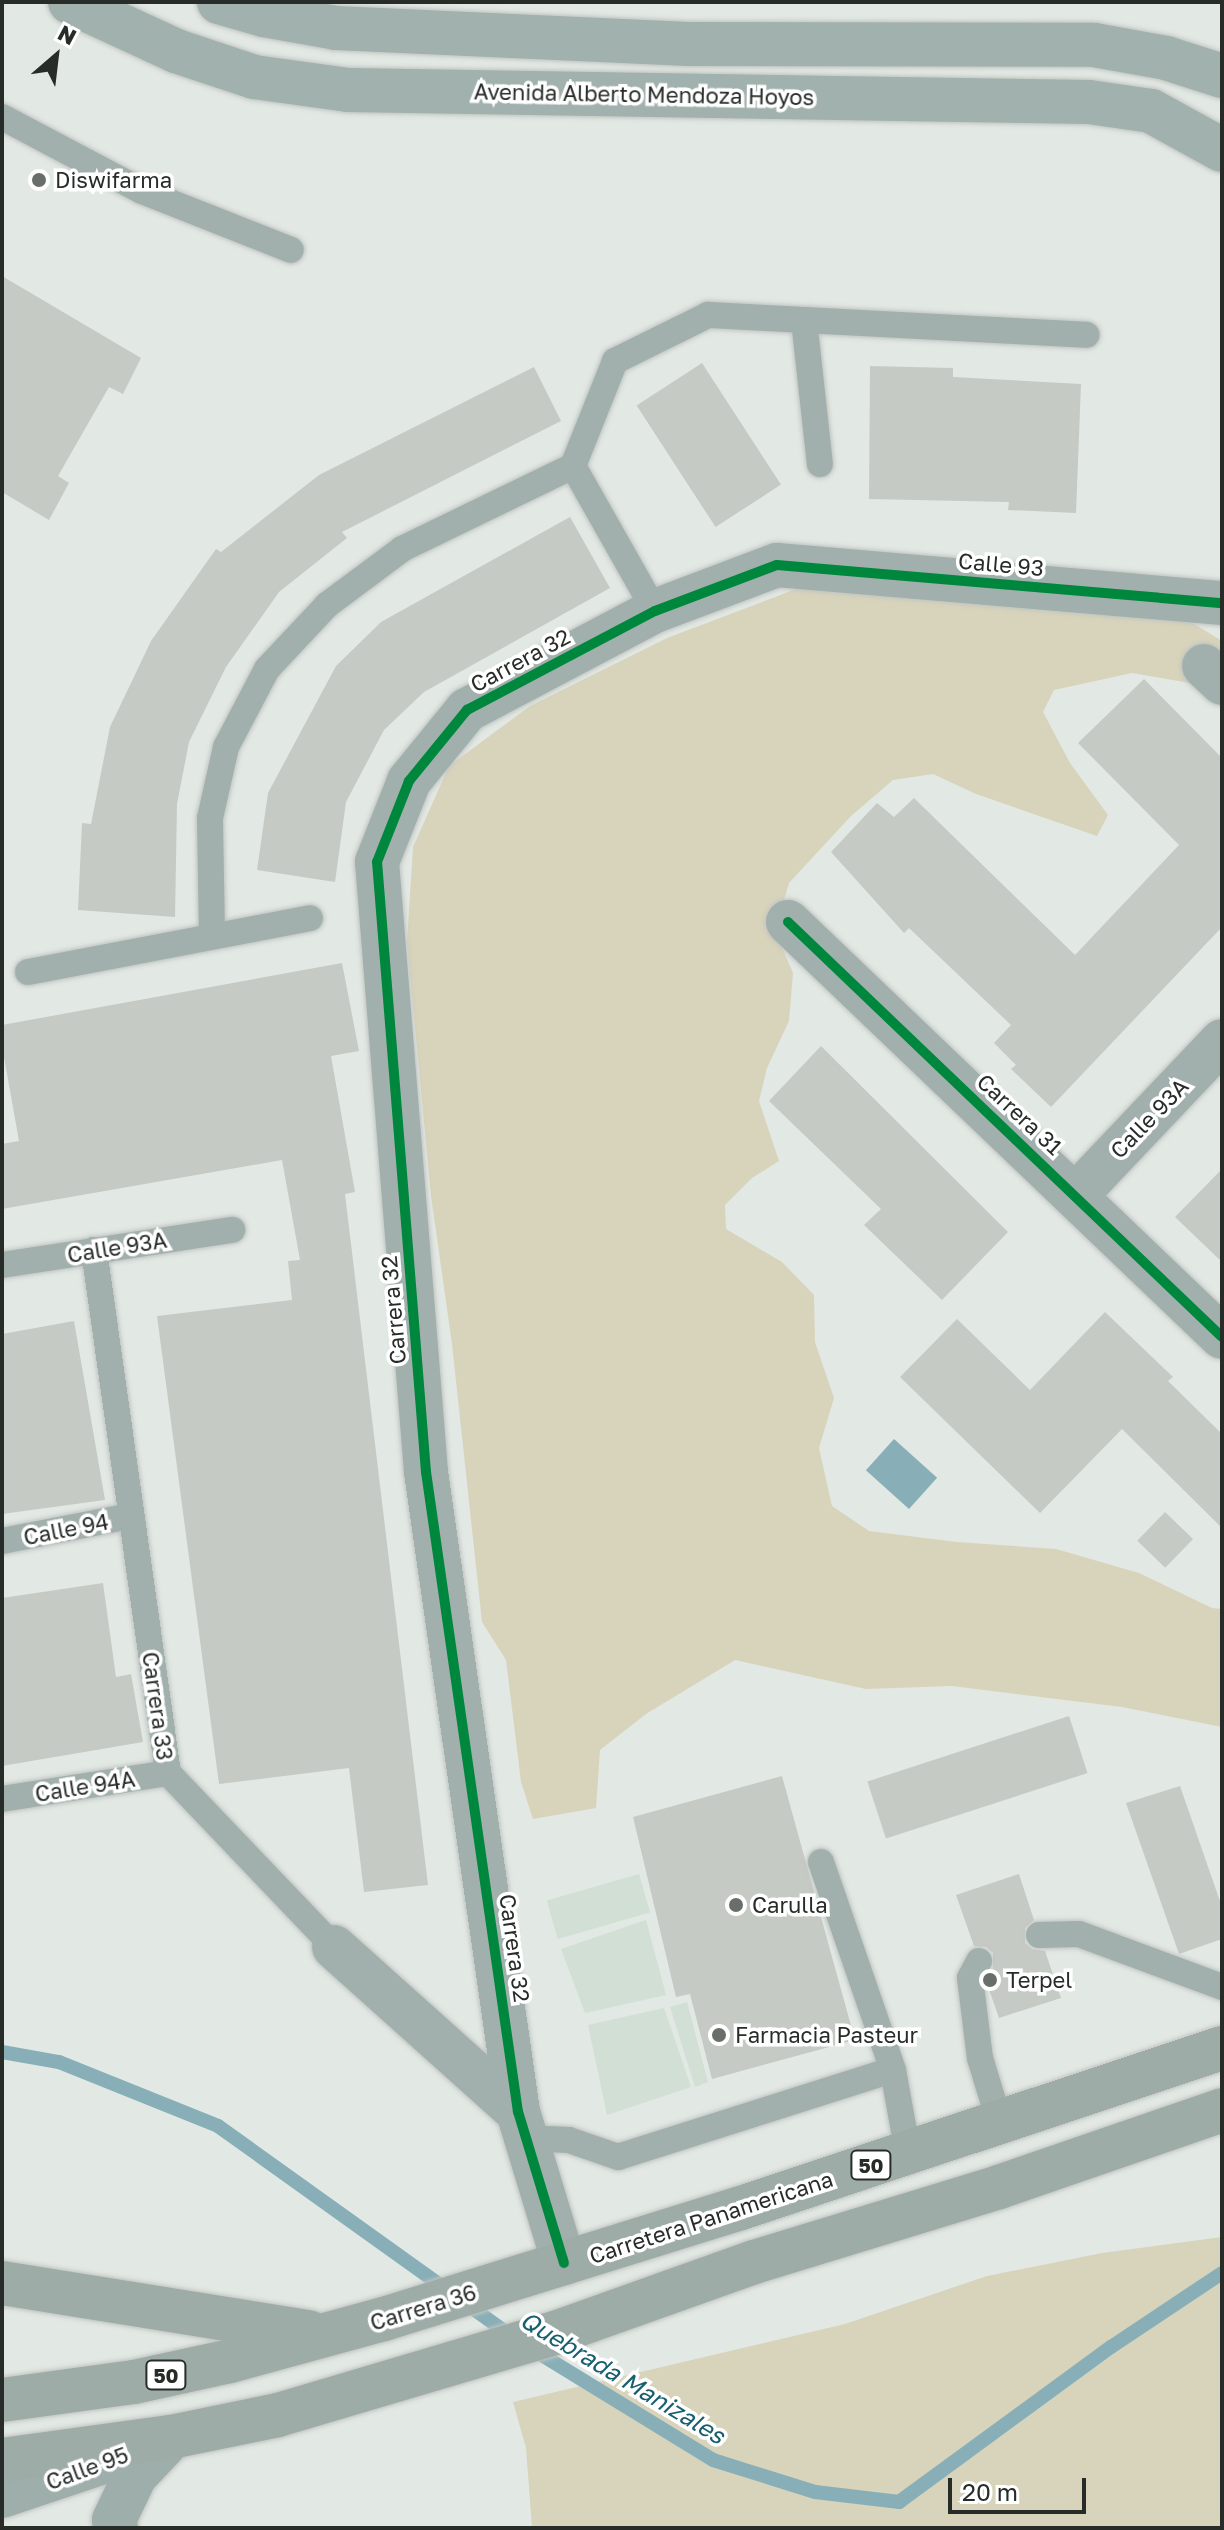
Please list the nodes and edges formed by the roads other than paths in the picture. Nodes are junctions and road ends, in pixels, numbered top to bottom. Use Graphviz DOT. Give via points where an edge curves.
graph roads {
  1 [pos="70,2"];
  2 [pos="219,2"];
  3 [pos="1222,76"];
  4 [pos="2,117"];
  5 [pos="1222,150"];
  6 [pos="291,250"];
  7 [pos="804,320"];
  8 [pos="1086,335"];
  9 [pos="820,464"];
  10 [pos="573,466"];
  11 [pos="777,565"];
  12 [pos="1222,603"];
  13 [pos="655,611"];
  14 [pos="310,918"];
  15 [pos="788,922"];
  16 [pos="212,935"];
  17 [pos="28,972"];
  18 [pos="1222,1041"];
  19 [pos="1076,1195"];
  20 [pos="232,1230"];
  21 [pos="94,1250"];
  22 [pos="2,1265"];
  23 [pos="1222,1337"];
  24 [pos="131,1516"];
  25 [pos="2,1541"];
  26 [pos="168,1773"];
  27 [pos="2,1799"];
  28 [pos="821,1862"];
  29 [pos="1039,1935"];
  30 [pos="334,1947"];
  31 [pos="979,1961"];
  32 [pos="1222,1987"];
  33 [pos="1222,2048"];
  34 [pos="893,2070"];
  35 [pos="1222,2110"];
  36 [pos="1000,2124"];
  37 [pos="522,2125"];
  38 [pos="1222,2135"];
  39 [pos="908,2153"];
  40 [pos="999,2187"];
  41 [pos="564,2263"];
  42 [pos="518,2278"];
  43 [pos="2,2283"];
  44 [pos="327,2335"];
  45 [pos="2,2400"];
  46 [pos="171,2437"];
  47 [pos="2,2460"];
  48 [pos="2,2496"];
  49 [pos="116,2528"];
  1 -- 5 [label="main road, Avenida Alberto Mendoza Hoyos" via="176,51 254,77 348,90 1089,102 1151,111"];
  2 -- 3 [label="main road" via="336,28 689,44 1094,45 1166,58"];
  4 -- 6 [label="lane" via="142,191"];
  7 -- 8 [label="lane"];
  7 -- 9 [label="lane"];
  7 -- 10 [label="lane" via="708,315 615,361"];
  10 -- 13 [label="lane"];
  10 -- 16 [label="lane" via="402,549 327,605 267,669 226,747 210,818"];
  11 -- 12 [label="street, Calle 93"];
  11 -- 13 [label="street, Carrera 32"];
  13 -- 37 [label="street, Carrera 32" via="467,710 409,781 377,862 426,1472"];
  14 -- 16 [label="lane"];
  15 -- 19 [label="street, Carrera 31"];
  16 -- 17 [label="lane"];
  18 -- 19 [label="street, Calle 93A"];
  19 -- 23 [label="street, Carrera 31"];
  20 -- 21 [label="lane, Calle 93A"];
  21 -- 22 [label="lane, Calle 93A"];
  21 -- 24 [label="lane, Carrera 33"];
  24 -- 25 [label="lane, Calle 94"];
  24 -- 26 [label="lane, Carrera 33"];
  26 -- 27 [label="lane, Calle 94A"];
  26 -- 30 [label="lane, Carrera 33"];
  28 -- 34 [label="lane"];
  29 -- 32 [label="lane" via="1079,1934"];
  30 -- 37 [label="street, Carrera 33"];
  31 -- 36 [label="lane" via="970,1978 980,2058"];
  33 -- 36 [label="highway, Carretera Panamericana / 50"];
  34 -- 37 [label="lane" via="618,2157"];
  34 -- 39 [label="lane"];
  35 -- 40 [label="highway"];
  36 -- 39 [label="highway, Carretera Panamericana / 50"];
  37 -- 41 [label="street, Carrera 32"];
  38 -- 40 [label="highway"];
  39 -- 41 [label="highway, Carretera Panamericana / 50"];
  40 -- 46 [label="highway" via="754,2262 555,2333 278,2415"];
  41 -- 42 [label="highway, Carretera Panamericana / 50"];
  42 -- 44 [label="highway, Carrera 36 / 50"];
  43 -- 44 [label="highway"];
  44 -- 45 [label="highway, 50" via="134,2382"];
  46 -- 47 [label="highway"];
  46 -- 48 [label="street, Calle 95"];
  46 -- 49 [label="street" via="135,2476 114,2520"];
}
